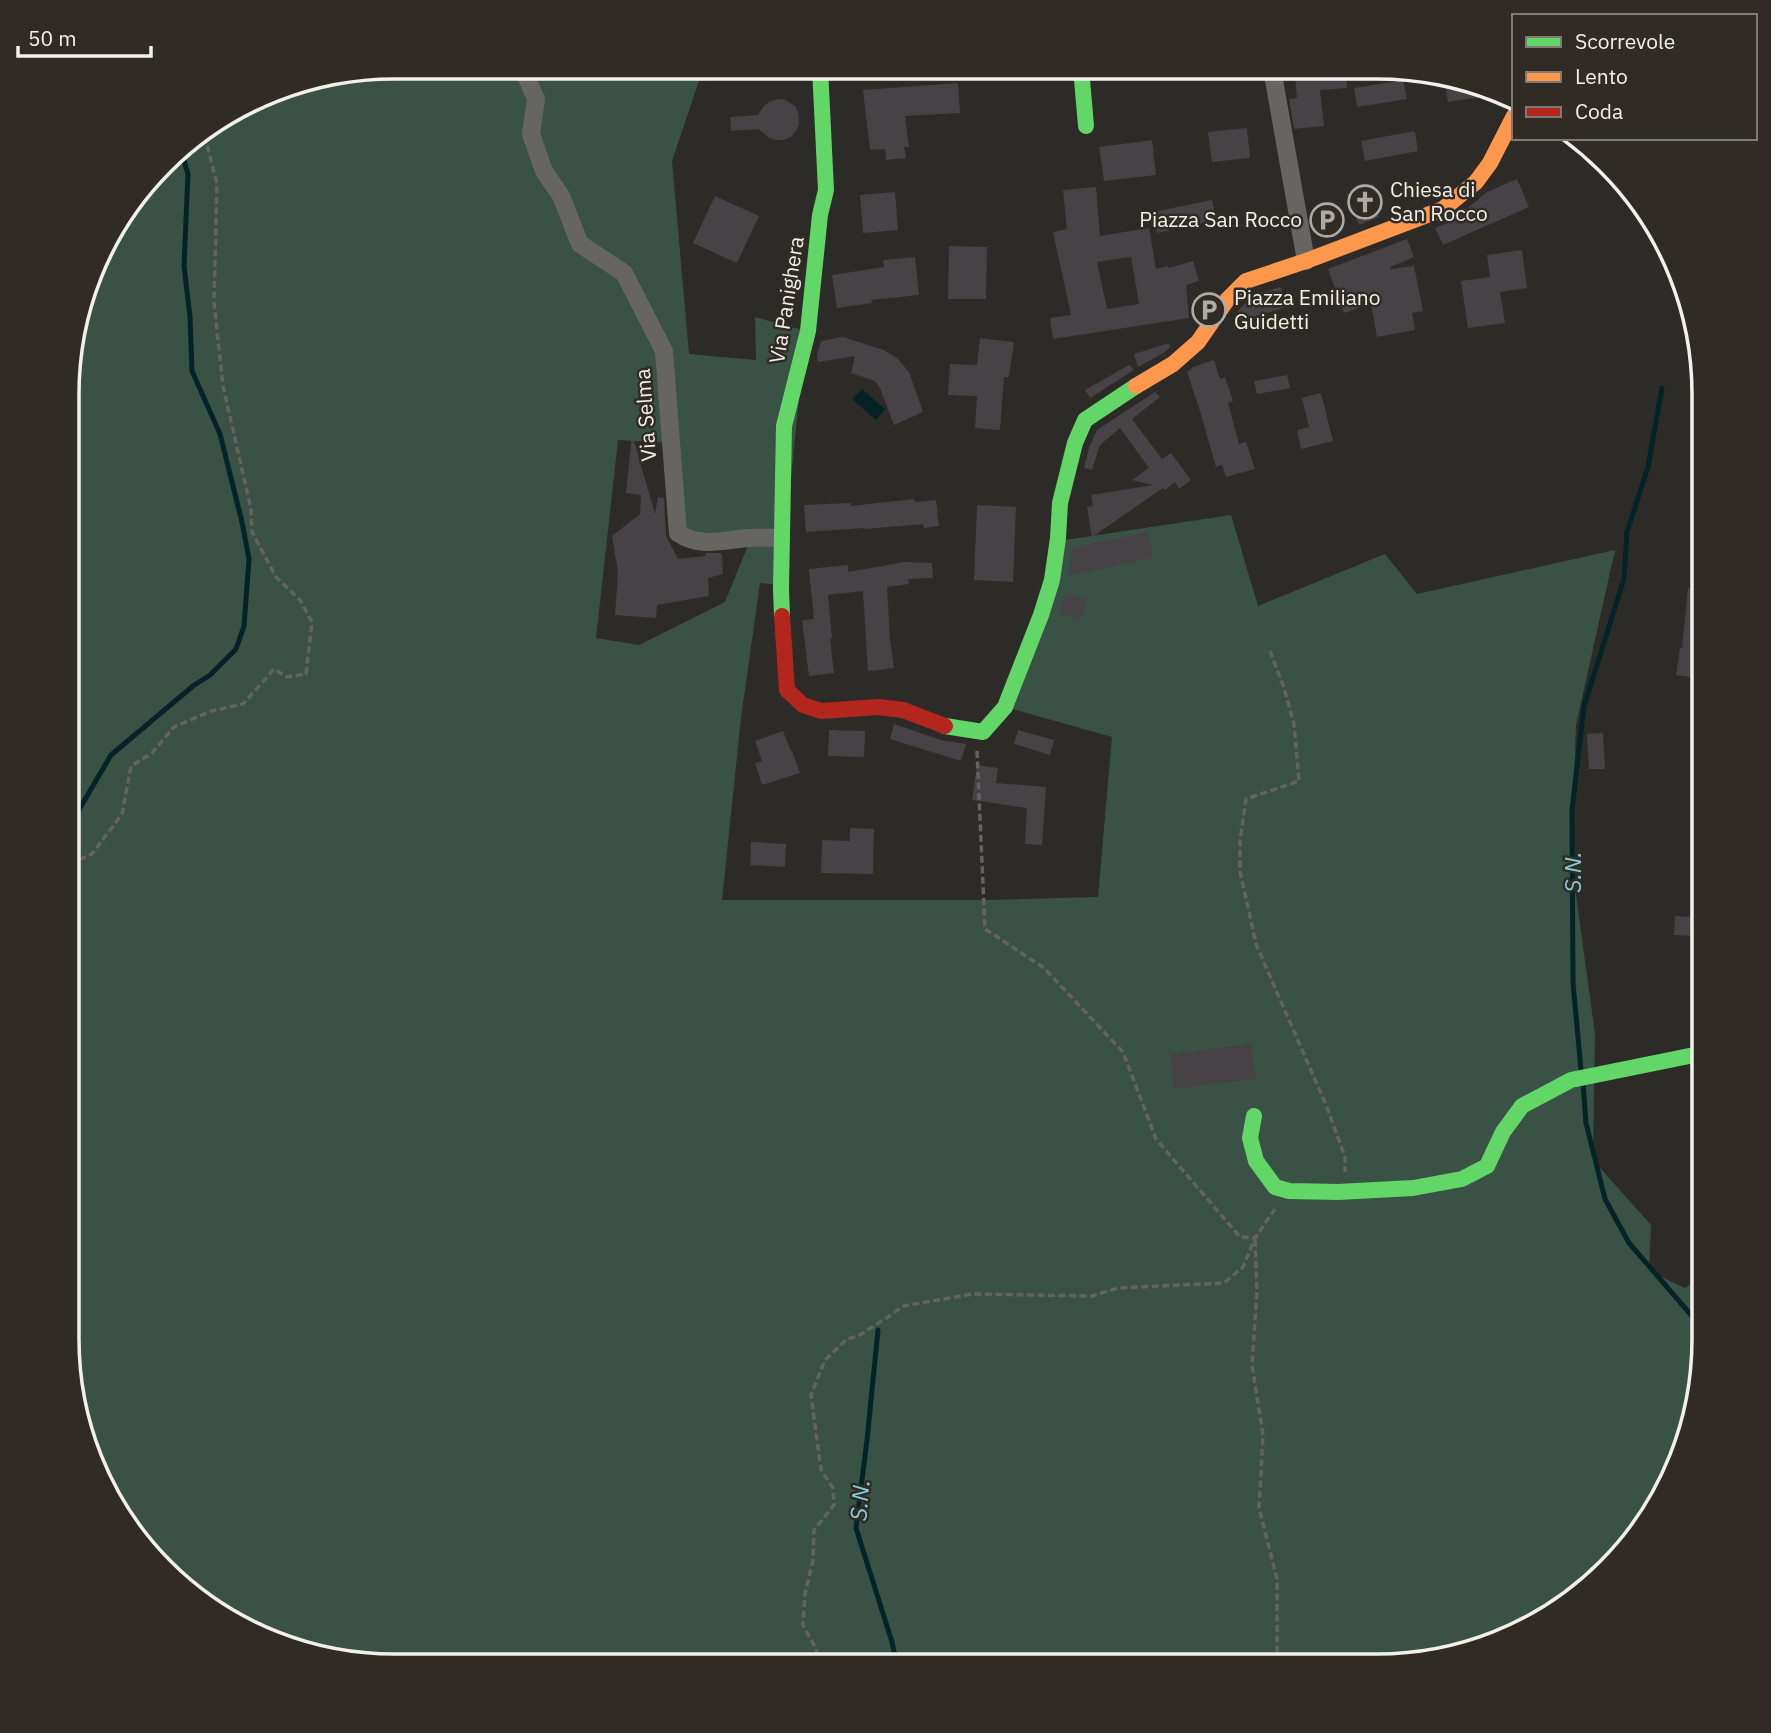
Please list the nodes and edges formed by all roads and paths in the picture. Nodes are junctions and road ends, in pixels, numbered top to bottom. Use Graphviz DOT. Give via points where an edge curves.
graph roads {
  1 [pos="527,79"];
  2 [pos="821,79"];
  3 [pos="1082,79"];
  4 [pos="1274,79"];
  5 [pos="1512,120"];
  6 [pos="1086,126"];
  7 [pos="206,141"];
  8 [pos="1306,261"];
  9 [pos="781,538"];
  10 [pos="1270,652"];
  11 [pos="976,731"];
  12 [pos="79,860"];
  13 [pos="1692,1056"];
  14 [pos="1254,1116"];
  15 [pos="1289,1191"];
  16 [pos="1345,1192"];
  17 [pos="1255,1238"];
  18 [pos="817,1654"];
  19 [pos="1278,1654"];
  1 -- 9 [label="street, Via Selma" via="536,99 531,134 580,244 624,273 664,351 678,533 707,542"];
  2 -- 9 [label="street, Via Panighera" via="826,190 808,331 784,426"];
  3 -- 6 [label="street"];
  4 -- 8 [label="street"];
  5 -- 8 [label="street" via="1476,183 1443,209"];
  7 -- 12 [label="path" via="217,184 214,302 223,386 253,532 276,577 300,600 312,622 306,674 288,677 274,669 243,704 174,727 152,753 131,766 122,814 92,854"];
  8 -- 11 [label="street" via="1246,281 1182,357 1085,420 1060,503 1052,580 1041,615 1005,707 982,732"];
  9 -- 11 [label="street, Via Panighera" via="787,690 803,705 821,711 903,710"];
  10 -- 16 [label="path" via="1294,724 1299,781 1246,799 1240,871 1256,944 1345,1157"];
  11 -- 17 [label="path" via="985,929 1044,968 1123,1052 1156,1139 1240,1237"];
  13 -- 16 [label="street" via="1571,1080 1522,1105 1488,1166 1462,1179 1413,1188"];
  14 -- 15 [label="street" via="1250,1138 1255,1161 1275,1187"];
  15 -- 16 [label="street"];
  15 -- 17 [label="path"];
  17 -- 18 [label="path" via="1243,1267 1224,1283 1118,1288 1092,1296 973,1294 903,1306 847,1339 825,1360 811,1395 821,1470 833,1488 834,1505 814,1530 805,1594 803,1625"];
  17 -- 19 [label="path" via="1252,1365 1263,1435 1259,1508 1277,1579"];
}
